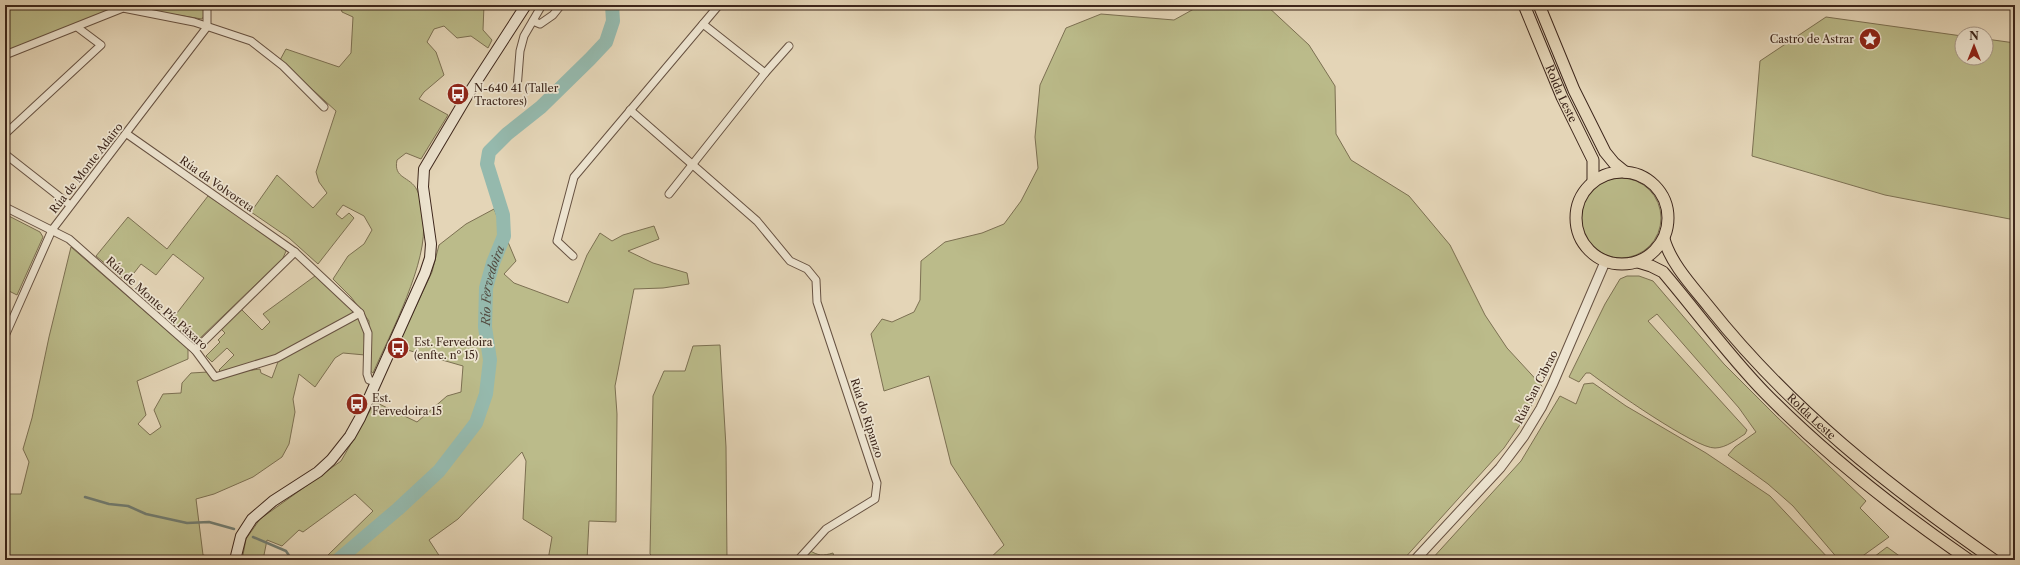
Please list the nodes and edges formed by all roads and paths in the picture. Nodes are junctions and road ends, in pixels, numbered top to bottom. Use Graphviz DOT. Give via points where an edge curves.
graph roads {
  1 [pos="207,5"];
  2 [pos="526,5"];
  3 [pos="542,5"];
  4 [pos="561,5"];
  5 [pos="719,5"];
  6 [pos="1524,5"];
  7 [pos="1539,5"];
  8 [pos="533,21"];
  9 [pos="703,24"];
  10 [pos="77,27"];
  11 [pos="207,27"];
  12 [pos="789,46"];
  13 [pos="5,55"];
  14 [pos="765,73"];
  15 [pos="517,89"];
  16 [pos="324,107"];
  17 [pos="630,110"];
  18 [pos="5,134"];
  19 [pos="127,134"];
  20 [pos="5,154"];
  21 [pos="692,165"];
  22 [pos="1625,172"];
  23 [pos="1593,182"];
  24 [pos="669,194"];
  25 [pos="70,205"];
  26 [pos="5,207"];
  27 [pos="52,230"];
  28 [pos="1664,239"];
  29 [pos="295,252"];
  30 [pos="573,256"];
  31 [pos="1605,262"];
  32 [pos="1638,262"];
  33 [pos="360,313"];
  34 [pos="5,336"];
  35 [pos="194,350"];
  36 [pos="375,382"];
  37 [pos="236,560"];
  38 [pos="798,560"];
  39 [pos="1415,560"];
  40 [pos="1969,560"];
  41 [pos="1994,560"];
  1 -- 11 [label="street"];
  2 -- 36 [label="main road" via="424,169 423,187 430,232 430,258"];
  3 -- 8 [label="street"];
  4 -- 8 [label="street" via="553,15 540,24"];
  5 -- 9 [label="street"];
  6 -- 23 [label="highway, Rolda Leste" via="1562,96 1593,160"];
  7 -- 22 [label="highway, Rolda Leste" via="1571,83 1605,152"];
  8 -- 15 [label="street" via="524,36 520,51"];
  9 -- 14 [label="street"];
  9 -- 17 [label="street"];
  10 -- 11 [label="street" via="123,8 194,22"];
  10 -- 13 [label="street"];
  10 -- 18 [label="street" via="101,45"];
  11 -- 16 [label="street" via="251,41 283,66"];
  11 -- 19 [label="street, Rúa de Monte Adairo"];
  12 -- 14 [label="street"];
  14 -- 21 [label="street"];
  17 -- 21 [label="street"];
  17 -- 30 [label="street" via="574,177 556,241"];
  19 -- 25 [label="street, Rúa de Monte Adairo"];
  19 -- 29 [label="street, Rúa da Volvoreta"];
  20 -- 25 [label="street"];
  21 -- 24 [label="street"];
  21 -- 38 [label="street, Rúa do Ripanzo" via="757,221 790,261 807,268 816,280 817,302 877,483 875,499 826,529"];
  22 -- 23 [label="highway, Rolda Leste" via="1603,176"];
  22 -- 28 [label="highway, Rolda Leste" via="1644,178 1659,190 1666,201 1669,214"];
  23 -- 31 [label="highway, Rolda Leste" via="1580,198 1575,218 1577,232 1593,255"];
  25 -- 27 [label="street, Rúa de Monte Adairo"];
  26 -- 27 [label="street, Rúa de Monte Pía Páxaro"];
  27 -- 34 [label="street, Rúa de Monte Adairo"];
  27 -- 35 [label="street, Rúa de Monte Pía Páxaro" via="69,239"];
  28 -- 32 [label="highway, Rolda Leste" via="1648,257"];
  28 -- 41 [label="highway, Rolda Leste" via="1673,259 1719,320 1794,401 1883,480"];
  29 -- 33 [label="street, Rúa da Volvoreta"];
  29 -- 35 [label="street"];
  31 -- 32 [label="highway, Rolda Leste" via="1616,265"];
  31 -- 39 [label="street, Rúa San Cibrao" via="1553,383 1524,436 1500,468"];
  32 -- 40 [label="highway, Rolda Leste" via="1663,272 1739,366 1827,452 1900,511"];
  33 -- 35 [label="street, Rúa de Monte Pía Páxaro" via="277,358 215,377"];
  33 -- 36 [label="street, Rúa da Volvoreta" via="368,333 367,374 369,380"];
  36 -- 37 [label="main road" via="360,418 332,460 273,501 252,519 241,536"];
}
